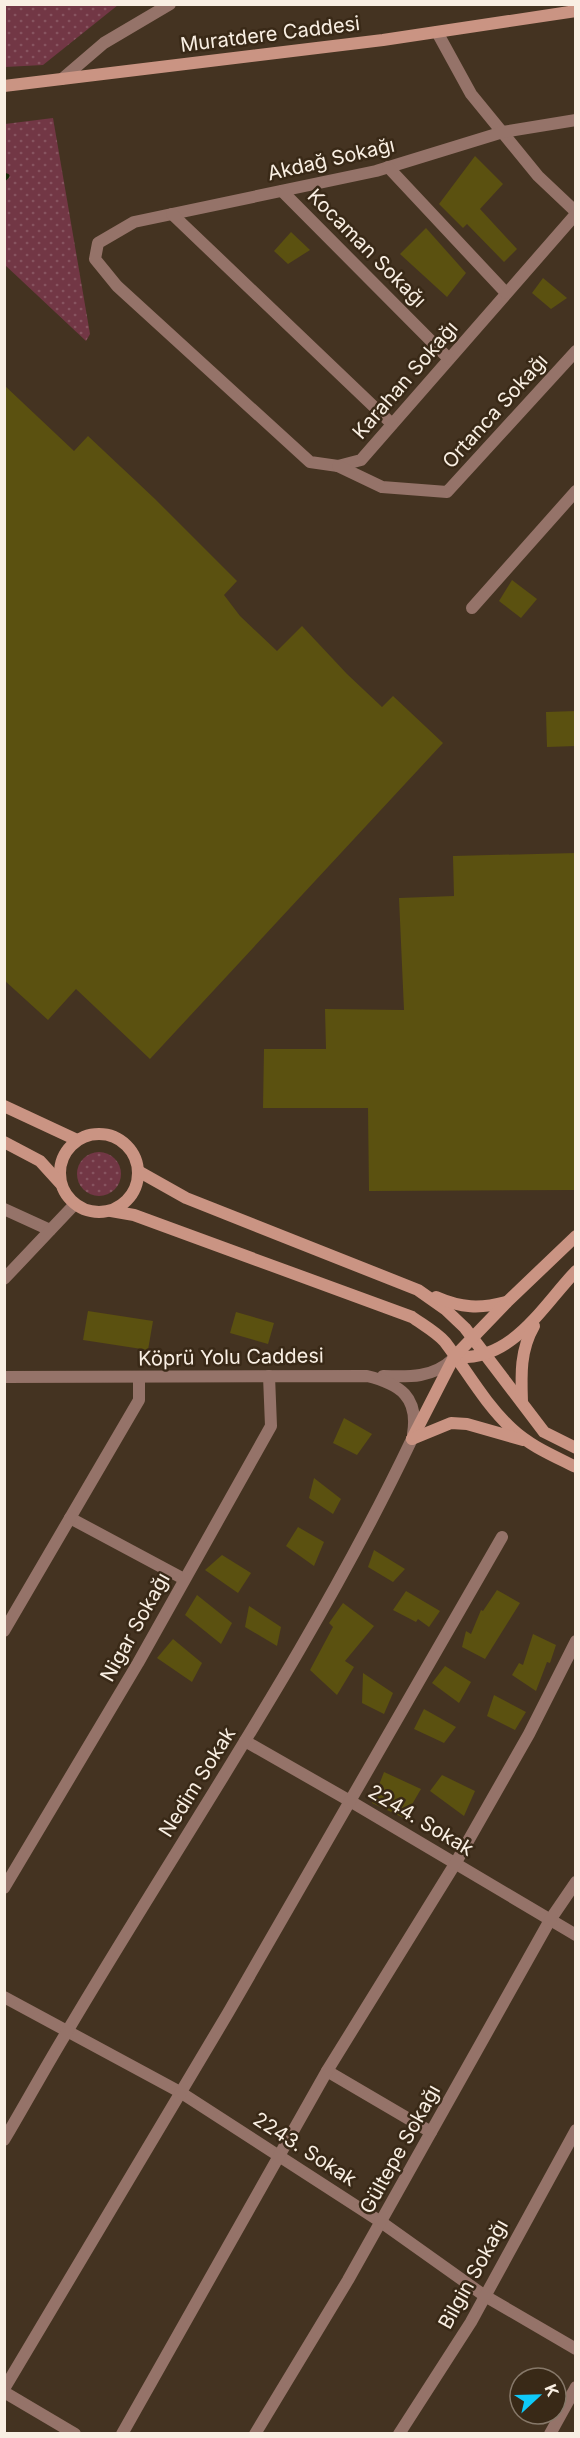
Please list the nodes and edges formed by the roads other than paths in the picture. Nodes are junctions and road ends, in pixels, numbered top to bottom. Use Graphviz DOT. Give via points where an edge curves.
graph roads {
  1 [pos="170,4"];
  2 [pos="576,11"];
  3 [pos="436,32"];
  4 [pos="62,79"];
  5 [pos="4,86"];
  6 [pos="576,120"];
  7 [pos="503,132"];
  8 [pos="388,167"];
  9 [pos="282,191"];
  10 [pos="576,213"];
  11 [pos="172,214"];
  12 [pos="506,293"];
  13 [pos="576,351"];
  14 [pos="449,359"];
  15 [pos="392,424"];
  16 [pos="338,466"];
  17 [pos="576,491"];
  18 [pos="472,608"];
  19 [pos="4,1106"];
  20 [pos="77,1140"];
  21 [pos="4,1142"];
  22 [pos="138,1171"];
  23 [pos="60,1183"];
  24 [pos="74,1204"];
  25 [pos="4,1209"];
  26 [pos="111,1211"];
  27 [pos="50,1230"];
  28 [pos="576,1236"];
  29 [pos="576,1271"];
  30 [pos="4,1279"];
  31 [pos="418,1290"];
  32 [pos="507,1302"];
  33 [pos="539,1316"];
  34 [pos="473,1337"];
  35 [pos="488,1355"];
  36 [pos="454,1358"];
  37 [pos="357,1375"];
  38 [pos="269,1376"];
  39 [pos="4,1377"];
  40 [pos="139,1377"];
  41 [pos="522,1403"];
  42 [pos="412,1439"];
  43 [pos="532,1443"];
  44 [pos="576,1448"];
  45 [pos="576,1467"];
  46 [pos="70,1518"];
  47 [pos="502,1537"];
  48 [pos="184,1579"];
  49 [pos="4,1631"];
  50 [pos="576,1641"];
  51 [pos="245,1741"];
  52 [pos="350,1801"];
  53 [pos="455,1864"];
  54 [pos="576,1882"];
  55 [pos="4,1888"];
  56 [pos="550,1920"];
  57 [pos="576,1935"];
  58 [pos="4,1997"];
  59 [pos="67,2031"];
  60 [pos="327,2071"];
  61 [pos="180,2092"];
  62 [pos="576,2130"];
  63 [pos="431,2132"];
  64 [pos="4,2140"];
  65 [pos="280,2155"];
  66 [pos="381,2222"];
  67 [pos="485,2296"];
  68 [pos="576,2349"];
  69 [pos="576,2388"];
  70 [pos="4,2390"];
  71 [pos="75,2433"];
  72 [pos="122,2433"];
  73 [pos="255,2433"];
  74 [pos="399,2433"];
  75 [pos="550,2433"];
  1 -- 4 [label="street" via="104,43"];
  2 -- 3 [label="main road, Muratdere Caddesi"];
  3 -- 4 [label="main road, Muratdere Caddesi"];
  3 -- 7 [label="street" via="471,94"];
  4 -- 5 [label="main road, Muratdere Caddesi"];
  6 -- 7 [label="street, Akdağ Sokağı"];
  7 -- 8 [label="street, Akdağ Sokağı"];
  7 -- 10 [label="street" via="538,176"];
  8 -- 9 [label="street, Akdağ Sokağı"];
  8 -- 12 [label="street"];
  9 -- 11 [label="street, Akdağ Sokağı"];
  9 -- 14 [label="street, Kocaman Sokağı"];
  10 -- 12 [label="street, Karahan Sokağı"];
  11 -- 15 [label="street"];
  11 -- 16 [label="street, Akdağ Sokağı" via="134,222 98,243 95,259 117,286 310,462"];
  12 -- 14 [label="street, Karahan Sokağı"];
  13 -- 16 [label="street, Ortanca Sokağı" via="447,492 382,487"];
  14 -- 15 [label="street, Karahan Sokağı"];
  15 -- 16 [label="street, Karahan Sokağı" via="361,459"];
  17 -- 18 [label="street"];
  19 -- 20 [label="main road"];
  20 -- 22 [label="main road" via="93,1134 118,1139 135,1156"];
  20 -- 23 [label="main road" via="62,1157"];
  21 -- 23 [label="main road" via="40,1161"];
  22 -- 26 [label="main road" via="132,1196"];
  22 -- 31 [label="main road" via="186,1198"];
  23 -- 24 [label="main road"];
  24 -- 26 [label="main road" via="86,1211"];
  24 -- 27 [label="street"];
  25 -- 27 [label="street"];
  26 -- 36 [label="main road" via="134,1215 412,1317 435,1332"];
  27 -- 30 [label="street"];
  28 -- 32 [label="main road"];
  29 -- 33 [label="main road"];
  31 -- 32 [label="main road" via="464,1307 485,1308"];
  31 -- 34 [label="main road" via="446,1309"];
  32 -- 34 [label="main road"];
  33 -- 35 [label="main road"];
  33 -- 41 [label="main road" via="523,1356"];
  34 -- 35 [label="main road"];
  34 -- 36 [label="main road"];
  35 -- 36 [label="main road"];
  35 -- 41 [label="main road"];
  36 -- 37 [label="street" via="427,1374"];
  36 -- 42 [label="main road"];
  36 -- 43 [label="main road" via="507,1424"];
  37 -- 38 [label="street, Köprü Yolu Caddesi"];
  37 -- 42 [label="street, Köprü Yolu Caddesi" via="390,1381 399,1388 416,1416"];
  38 -- 40 [label="street, Köprü Yolu Caddesi"];
  38 -- 48 [label="street, Nigar Sokağı" via="271,1426"];
  39 -- 40 [label="street, Köprü Yolu Caddesi"];
  40 -- 46 [label="street" via="139,1400"];
  41 -- 44 [label="main road" via="544,1432"];
  42 -- 43 [label="main road" via="451,1423"];
  42 -- 51 [label="street, Nedim Sokak" via="326,1604"];
  43 -- 45 [label="main road"];
  46 -- 48 [label="street"];
  46 -- 49 [label="street"];
  47 -- 52 [label="street"];
  48 -- 55 [label="street, Nigar Sokağı" via="138,1664"];
  50 -- 53 [label="street" via="529,1734"];
  51 -- 52 [label="street, 2244. Sokak"];
  51 -- 59 [label="street, Nedim Sokak"];
  52 -- 53 [label="street, 2244. Sokak"];
  52 -- 61 [label="street"];
  53 -- 56 [label="street, 2244. Sokak"];
  53 -- 60 [label="street"];
  54 -- 56 [label="street, Gültepe Sokağı"];
  56 -- 57 [label="street, 2244. Sokak"];
  56 -- 63 [label="street, Gültepe Sokağı"];
  58 -- 59 [label="street, 2243. Sokak"];
  59 -- 61 [label="street, 2243. Sokak"];
  59 -- 64 [label="street, Nedim Sokak"];
  60 -- 63 [label="street"];
  60 -- 65 [label="street"];
  61 -- 65 [label="street, 2243. Sokak"];
  61 -- 70 [label="street"];
  62 -- 67 [label="street, Bilgin Sokağı"];
  63 -- 66 [label="street, Gültepe Sokağı"];
  65 -- 66 [label="street, 2243. Sokak"];
  65 -- 72 [label="street"];
  66 -- 67 [label="street, 2243. Sokak"];
  66 -- 73 [label="street, Gültepe Sokağı"];
  67 -- 68 [label="street, 2243. Sokak"];
  67 -- 74 [label="street, Bilgin Sokağı"];
  69 -- 75 [label="street"];
  70 -- 71 [label="street"];
}
